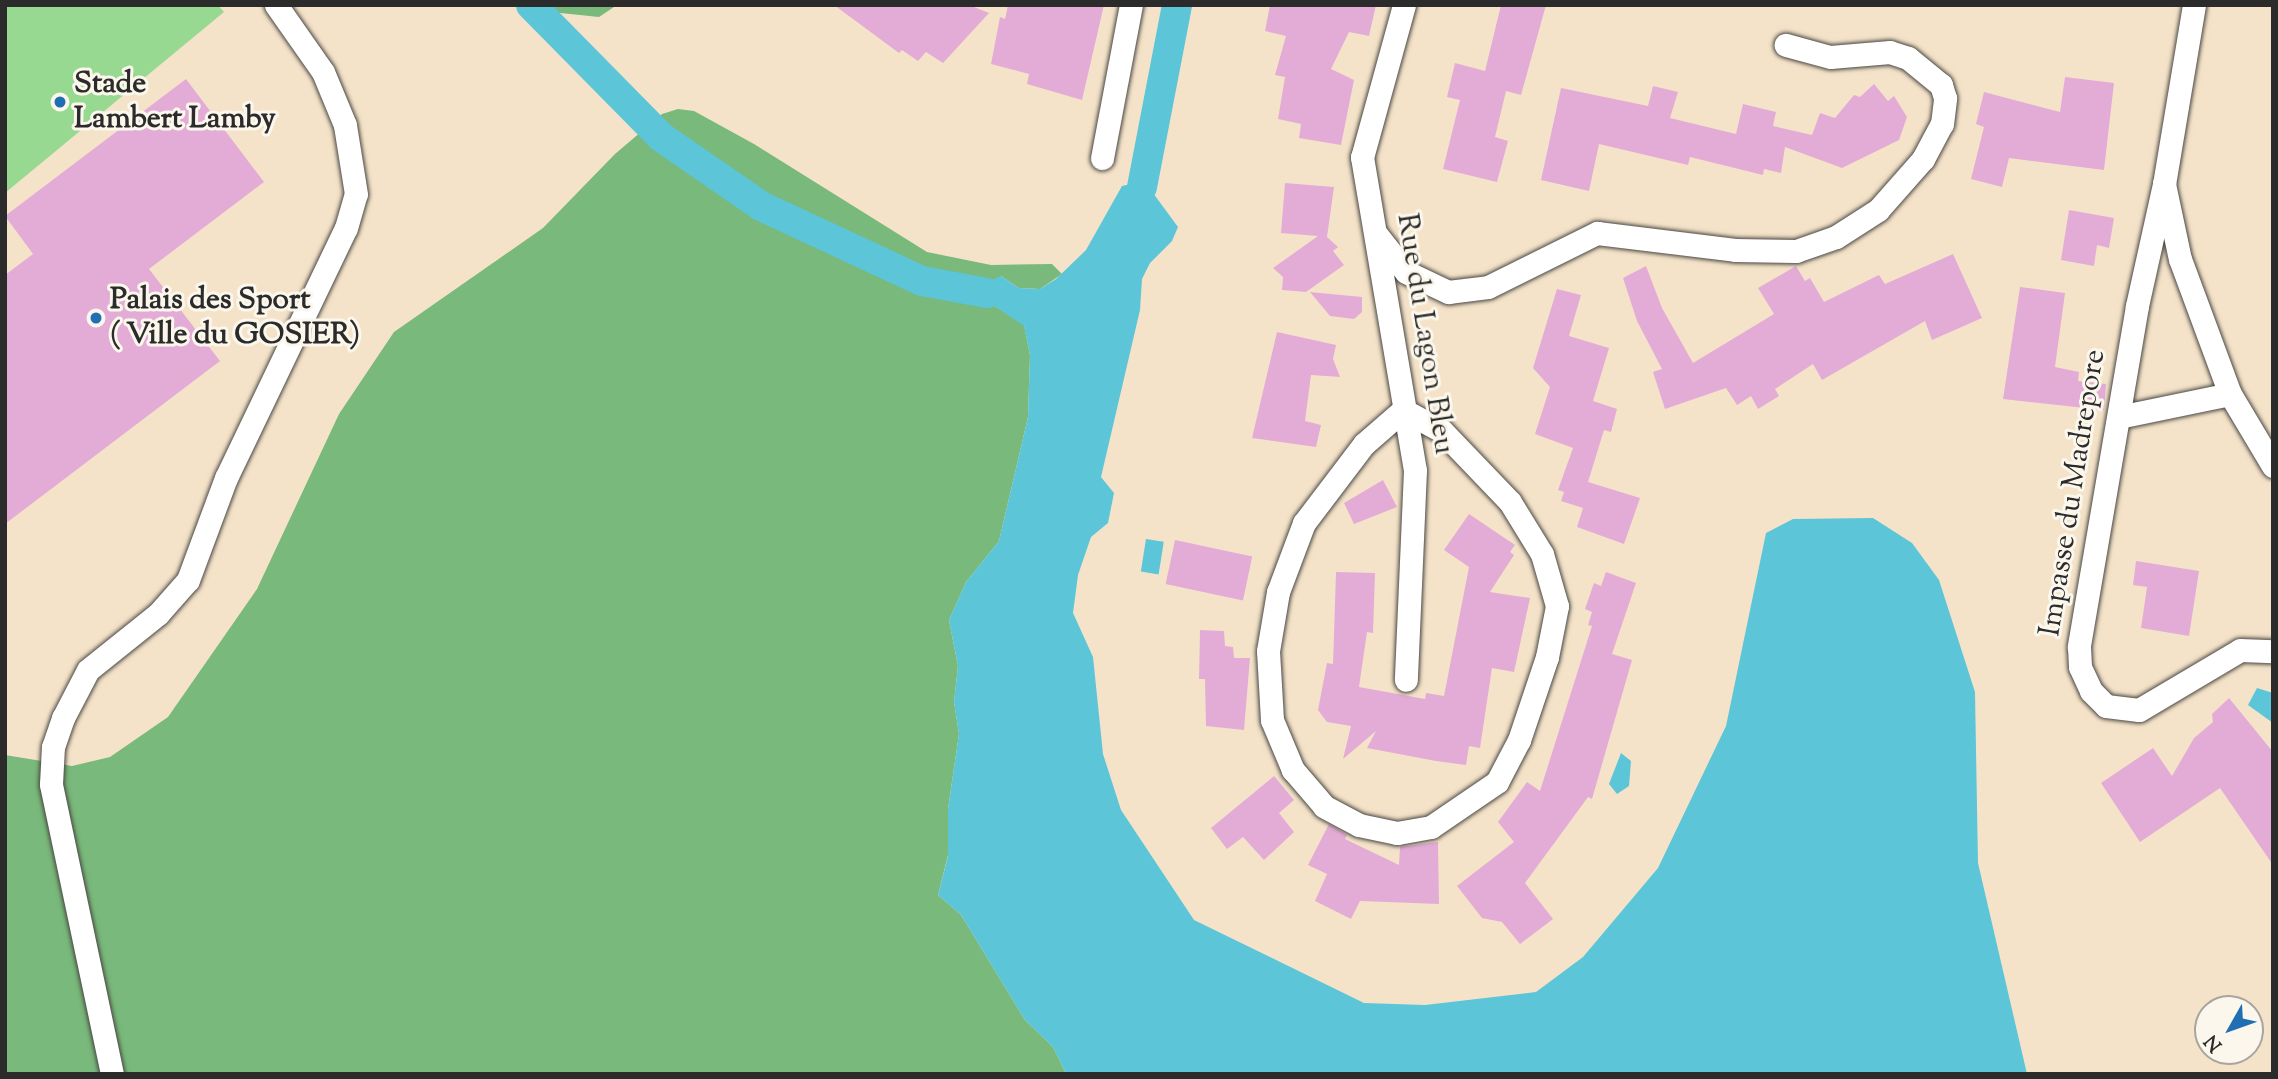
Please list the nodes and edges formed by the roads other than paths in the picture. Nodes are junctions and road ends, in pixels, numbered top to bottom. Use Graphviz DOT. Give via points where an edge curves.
graph roads {
  1 [pos="276,5"];
  2 [pos="1131,5"];
  3 [pos="1404,5"];
  4 [pos="2194,5"];
  5 [pos="1786,45"];
  6 [pos="1102,158"];
  7 [pos="2164,184"];
  8 [pos="1376,234"];
  9 [pos="2230,394"];
  10 [pos="1403,410"];
  11 [pos="2119,417"];
  12 [pos="2273,466"];
  13 [pos="2273,651"];
  14 [pos="1406,680"];
  15 [pos="111,1074"];
  1 -- 15 [label="street" via="323,72 345,125 356,194 346,228 226,478 188,580 158,614 88,670 53,747 51,784"];
  2 -- 6 [label="street"];
  3 -- 8 [label="street, Rue du Lagon Bleu" via="1363,157"];
  4 -- 7 [label="street, Impasse du Madrepore"];
  5 -- 8 [label="street" via="1830,57 1891,52 1908,58 1941,85 1945,98 1942,124 1923,159 1878,210 1836,237 1796,251 1735,250 1597,233 1488,287 1448,292 1406,272"];
  7 -- 9 [label="street" via="2180,259"];
  7 -- 11 [label="street, Impasse du Madrepore"];
  8 -- 10 [label="street, Rue du Lagon Bleu"];
  9 -- 11 [label="street"];
  9 -- 12 [label="street"];
  10 -- 10 [label="street" via="1364,444 1304,523 1278,592 1268,651 1272,720 1293,769 1324,806 1359,825 1397,833 1431,827 1497,782 1519,740 1547,657 1557,606 1542,554 1510,502 1442,430"];
  10 -- 14 [label="street, Rue du Lagon Bleu" via="1415,470"];
  11 -- 13 [label="street, Impasse du Madrepore" via="2079,647 2080,667 2091,691 2106,706 2139,710 2239,650"];
}
